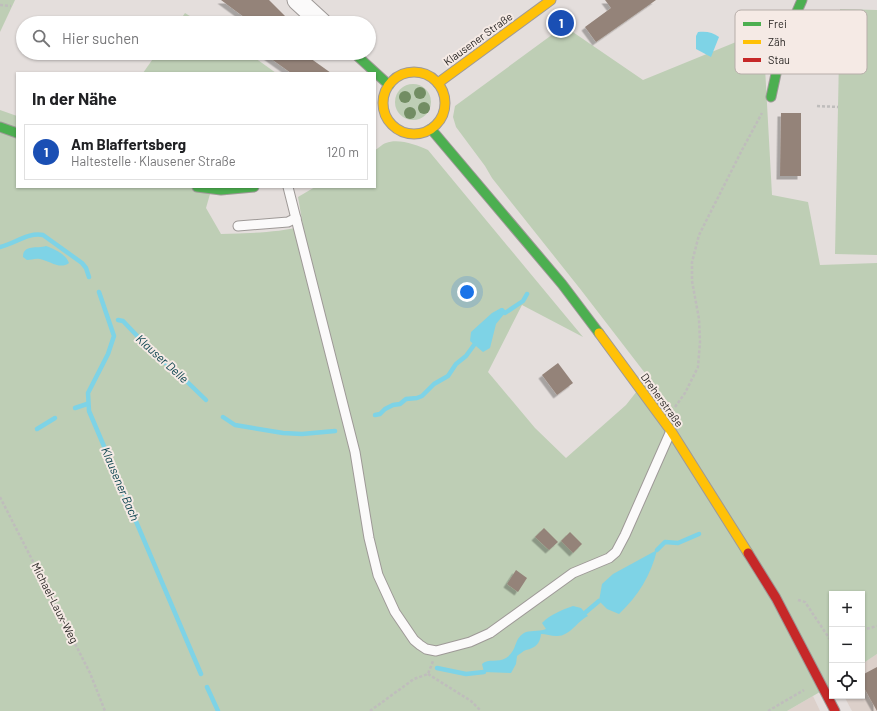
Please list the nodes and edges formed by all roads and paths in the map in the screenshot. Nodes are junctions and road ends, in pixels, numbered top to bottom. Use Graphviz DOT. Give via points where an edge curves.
graph roads {
  1 [pos="297,0"];
  2 [pos="551,0"];
  3 [pos="802,0"];
  4 [pos="0,5"];
  5 [pos="11,6"];
  6 [pos="798,10"];
  7 [pos="314,16"];
  8 [pos="362,60"];
  9 [pos="375,72"];
  10 [pos="376,73"];
  11 [pos="776,74"];
  12 [pos="438,83"];
  13 [pos="389,85"];
  14 [pos="771,97"];
  15 [pos="817,106"];
  16 [pos="838,107"];
  17 [pos="390,122"];
  18 [pos="0,127"];
  19 [pos="380,128"];
  20 [pos="431,129"];
  21 [pos="16,133"];
  22 [pos="205,188"];
  23 [pos="243,188"];
  24 [pos="288,188"];
  25 [pos="296,218"];
  26 [pos="238,226"];
  27 [pos="663,421"];
  28 [pos="671,431"];
  29 [pos="0,497"];
  30 [pos="781,608"];
  31 [pos="877,626"];
  32 [pos="865,629"];
  33 [pos="829,638"];
  34 [pos="436,651"];
  35 [pos="428,674"];
  36 [pos="820,681"];
  37 [pos="105,711"];
  38 [pos="370,711"];
  39 [pos="481,711"];
  40 [pos="768,711"];
  41 [pos="835,711"];
  1 -- 7 [label="street"];
  2 -- 12 [label="main road, Klausener Straße"];
  3 -- 6 [label="main road"];
  4 -- 5 [label="path"];
  8 -- 9 [label="main road"];
  10 -- 13 [label="main road"];
  11 -- 14 [label="main road"];
  12 -- 13 [label="main road" via="417,72 402,75"];
  12 -- 20 [label="main road" via="445,102 444,113"];
  13 -- 17 [label="main road" via="384,104"];
  14 -- 27 [label="path" via="699,235 692,262 692,281 699,319 698,367 685,393"];
  15 -- 16 [label="path"];
  17 -- 19 [label="main road"];
  17 -- 20 [label="main road" via="396,128 414,134"];
  18 -- 21 [label="main road"];
  20 -- 27 [label="main road, Dreherstraße" via="562,284"];
  22 -- 23 [label="main road"];
  24 -- 25 [label="lane"];
  25 -- 26 [label="lane" via="288,222"];
  25 -- 34 [label="lane" via="355,452 369,538 378,575 395,612 414,640 426,649"];
  27 -- 28 [label="main road, Dreherstraße"];
  28 -- 30 [label="main road, Dreherstraße" via="725,514"];
  28 -- 34 [label="lane" via="616,552 573,573 490,633 470,642"];
  29 -- 37 [label="path, Michael-Laux-Weg" via="90,673"];
  30 -- 33 [label="path" via="795,599 805,602"];
  30 -- 36 [label="main road, Dreherstraße"];
  31 -- 32 [label="path"];
  34 -- 35 [label="path"];
  35 -- 38 [label="path" via="414,679"];
  35 -- 39 [label="path" via="471,701"];
  36 -- 40 [label="path"];
  36 -- 41 [label="main road, Dreherstraße"];
}
